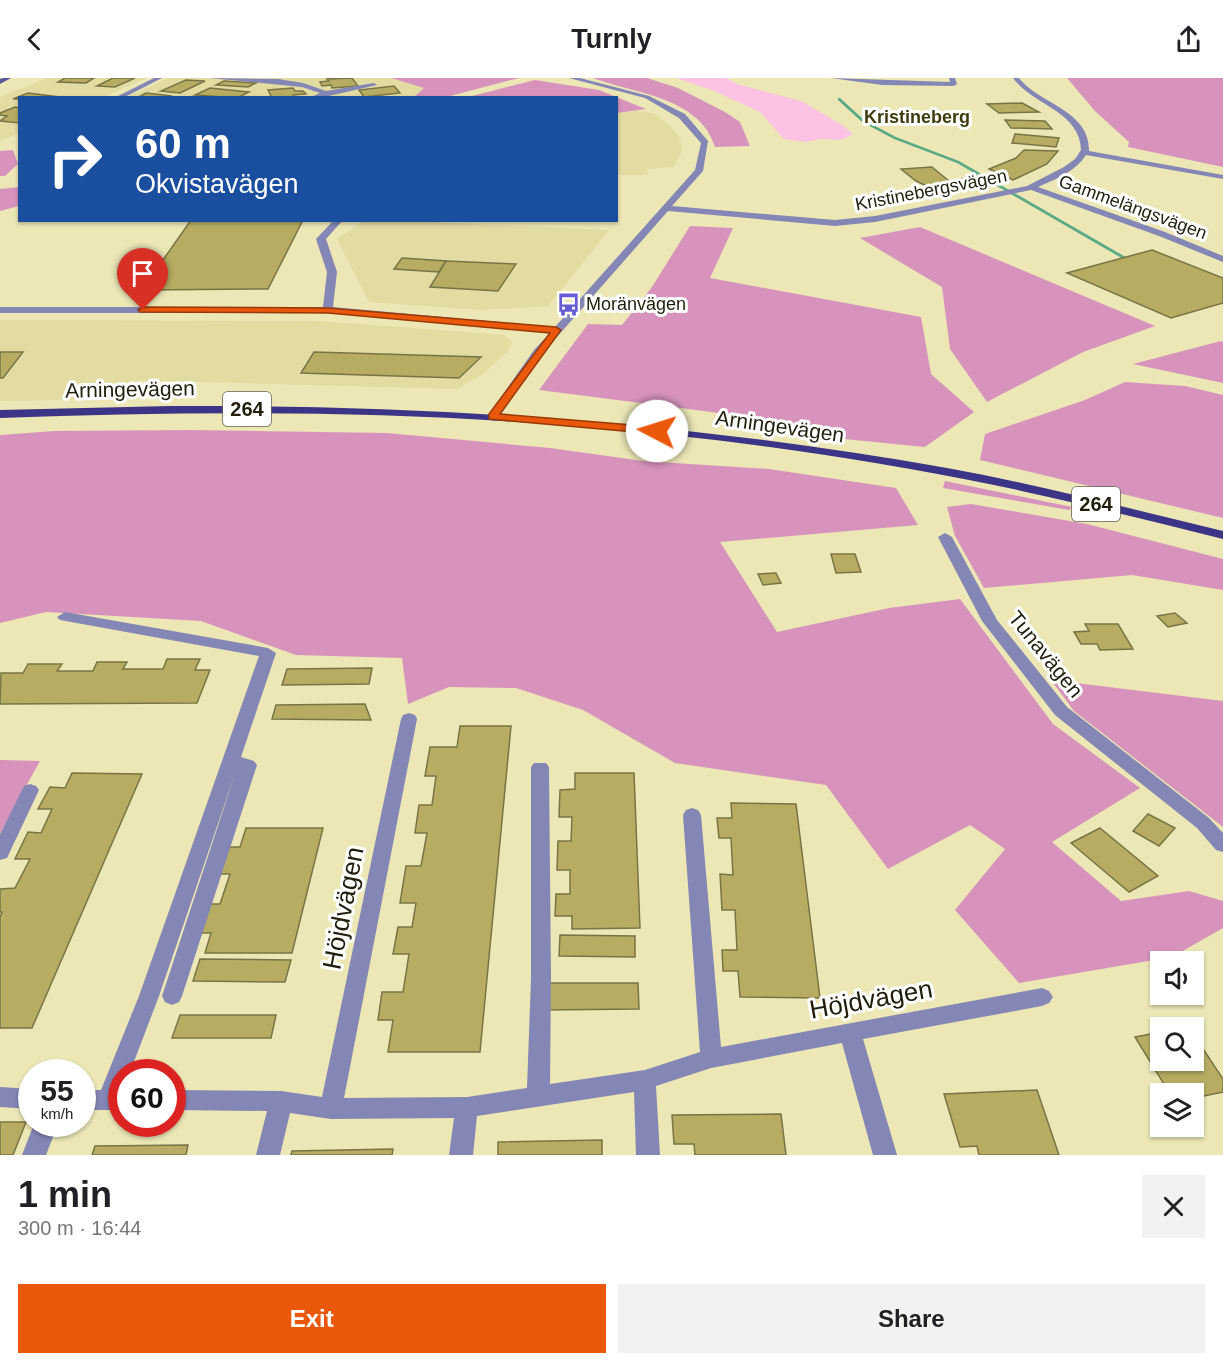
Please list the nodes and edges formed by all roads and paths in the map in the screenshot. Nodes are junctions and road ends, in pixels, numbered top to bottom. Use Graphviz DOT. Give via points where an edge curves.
graph roads {
  1 [pos="8,78"];
  2 [pos="159,78"];
  3 [pos="212,78"];
  4 [pos="572,78"];
  5 [pos="834,78"];
  6 [pos="952,78"];
  7 [pos="1016,78"];
  8 [pos="284,80"];
  9 [pos="861,80"];
  10 [pos="0,81"];
  11 [pos="268,82"];
  12 [pos="374,85"];
  13 [pos="326,93"];
  14 [pos="121,96"];
  15 [pos="318,96"];
  16 [pos="1083,152"];
  17 [pos="1223,177"];
  18 [pos="1030,187"];
  19 [pos="666,208"];
  20 [pos="337,223"];
  21 [pos="1223,259"];
  22 [pos="0,310"];
  23 [pos="328,310"];
  24 [pos="556,330"];
  25 [pos="0,414"];
  26 [pos="493,417"];
  27 [pos="1223,535"];
  28 [pos="945,537"];
  29 [pos="65,617"];
  30 [pos="408,719"];
  31 [pos="231,760"];
  32 [pos="540,767"];
  33 [pos="30,790"];
  34 [pos="693,815"];
  35 [pos="1223,845"];
  36 [pos="0,853"];
  37 [pos="172,996"];
  38 [pos="1042,997"];
  39 [pos="850,1032"];
  40 [pos="711,1058"];
  41 [pos="128,1059"];
  42 [pos="645,1080"];
  43 [pos="0,1096"];
  44 [pos="538,1097"];
  45 [pos="18,1098"];
  46 [pos="186,1100"];
  47 [pos="281,1101"];
  48 [pos="467,1107"];
  49 [pos="331,1109"];
  50 [pos="41,1137"];
  51 [pos="34,1155"];
  52 [pos="268,1155"];
  53 [pos="461,1155"];
  54 [pos="648,1155"];
  55 [pos="885,1155"];
  1 -- 10 [label="main road"];
  2 -- 14 [label="street"];
  3 -- 11 [label="street"];
  4 -- 19 [label="street" via="647,97 682,116 705,143 699,171"];
  5 -- 9 [label="street"];
  6 -- 9 [label="street" via="954,84"];
  7 -- 16 [label="street" via="1076,123 1084,136"];
  8 -- 11 [label="street"];
  11 -- 13 [label="street" via="303,85"];
  12 -- 13 [label="street"];
  13 -- 15 [label="street"];
  16 -- 17 [label="street"];
  16 -- 18 [label="street, Kristinebergsvägen" via="1080,160"];
  18 -- 19 [label="street, Kristinebergsvägen" via="845,223"];
  18 -- 21 [label="street, Gammelängsvägen"];
  19 -- 24 [label="street"];
  20 -- 23 [label="street" via="321,239 332,272"];
  22 -- 23 [label="street"];
  23 -- 24 [label="street"];
  24 -- 26 [label="street"];
  25 -- 26 [label="main road, Arningevägen / 264" via="190,408"];
  26 -- 27 [label="main road, Arningevägen / 264" via="680,433 932,470"];
  28 -- 35 [label="street, Tunavägen" via="990,621 1061,711 1203,823"];
  29 -- 31 [label="street" via="267,653"];
  30 -- 49 [label="street, Höjdvägen"];
  31 -- 37 [label="street" via="248,765"];
  31 -- 41 [label="street"];
  32 -- 44 [label="street"];
  33 -- 36 [label="street"];
  34 -- 40 [label="street"];
  38 -- 39 [label="street, Höjdvägen"];
  39 -- 40 [label="street, Höjdvägen"];
  39 -- 55 [label="street"];
  40 -- 42 [label="street, Höjdvägen"];
  42 -- 44 [label="street, Höjdvägen"];
  42 -- 54 [label="street"];
  43 -- 45 [label="street"];
  44 -- 48 [label="street, Höjdvägen"];
  46 -- 47 [label="street, Höjdvägen"];
  47 -- 49 [label="street, Höjdvägen"];
  47 -- 52 [label="street"];
  48 -- 49 [label="street, Höjdvägen"];
  48 -- 53 [label="street"];
  50 -- 51 [label="street"];
}
